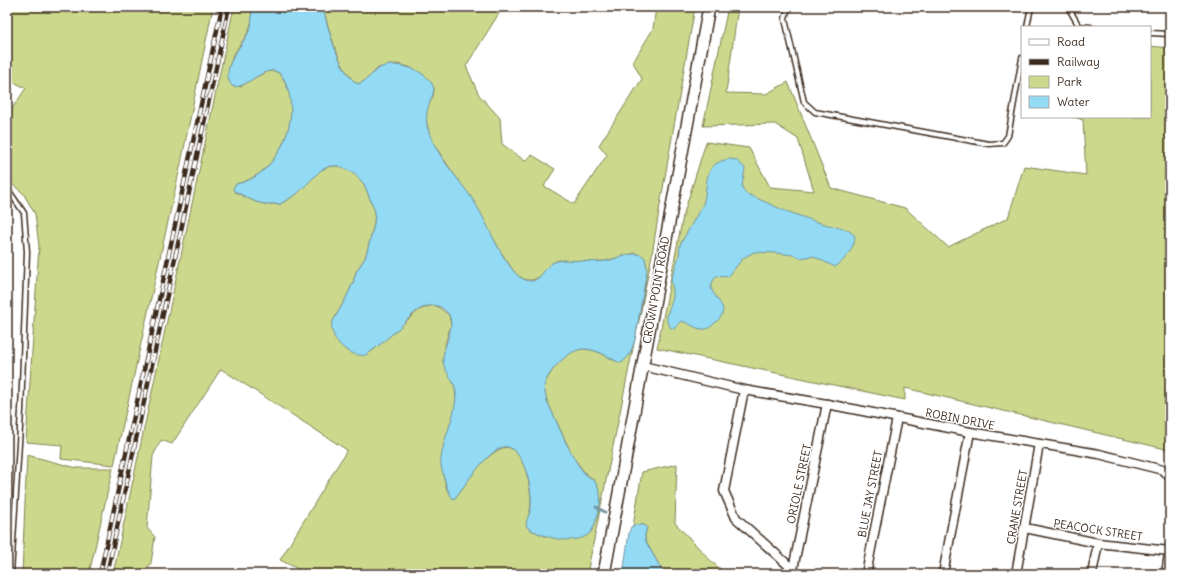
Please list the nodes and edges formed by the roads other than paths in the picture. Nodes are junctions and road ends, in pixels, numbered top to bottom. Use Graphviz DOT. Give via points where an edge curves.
graph roads {
  1 [pos="709,7"];
  2 [pos="788,7"];
  3 [pos="1031,7"];
  4 [pos="1068,7"];
  5 [pos="1028,26"];
  6 [pos="1079,26"];
  7 [pos="1151,32"];
  8 [pos="1170,34"];
  9 [pos="1021,64"];
  10 [pos="7,188"];
  11 [pos="643,366"];
  12 [pos="744,390"];
  13 [pos="827,404"];
  14 [pos="897,418"];
  15 [pos="970,432"];
  16 [pos="1039,444"];
  17 [pos="1170,477"];
  18 [pos="1025,528"];
  19 [pos="1098,543"];
  20 [pos="1169,548"];
  21 [pos="796,571"];
  22 [pos="12,574"];
  23 [pos="604,574"];
  24 [pos="866,574"];
  25 [pos="943,574"];
  26 [pos="1016,574"];
  27 [pos="1092,574"];
  28 [pos="1166,574"];
  1 -- 11 [label="main road, CROWN POINT ROAD"];
  2 -- 9 [label="lane" via="785,19 804,102 814,112 989,144 1003,144 1008,136"];
  3 -- 5 [label="lane"];
  4 -- 6 [label="lane"];
  7 -- 8 [label="lane"];
  10 -- 22 [label="lane" via="24,213 27,252"];
  11 -- 12 [label="street, ROBIN DRIVE"];
  11 -- 23 [label="main road, CROWN POINT ROAD"];
  12 -- 13 [label="street, ROBIN DRIVE"];
  12 -- 21 [label="street" via="724,491 736,518"];
  13 -- 14 [label="street, ROBIN DRIVE"];
  13 -- 21 [label="street, ORIOLE STREET"];
  14 -- 15 [label="street, ROBIN DRIVE"];
  14 -- 24 [label="street, BLUE JAY STREET"];
  15 -- 16 [label="street, ROBIN DRIVE"];
  15 -- 25 [label="street"];
  16 -- 17 [label="street, ROBIN DRIVE" via="1098,454 1163,470"];
  16 -- 18 [label="street, CRANE STREET"];
  18 -- 19 [label="street, PEACOCK STREET"];
  18 -- 26 [label="street, CRANE STREET"];
  19 -- 20 [label="street, PEACOCK STREET"];
  19 -- 27 [label="street"];
  20 -- 28 [label="street"];
}
